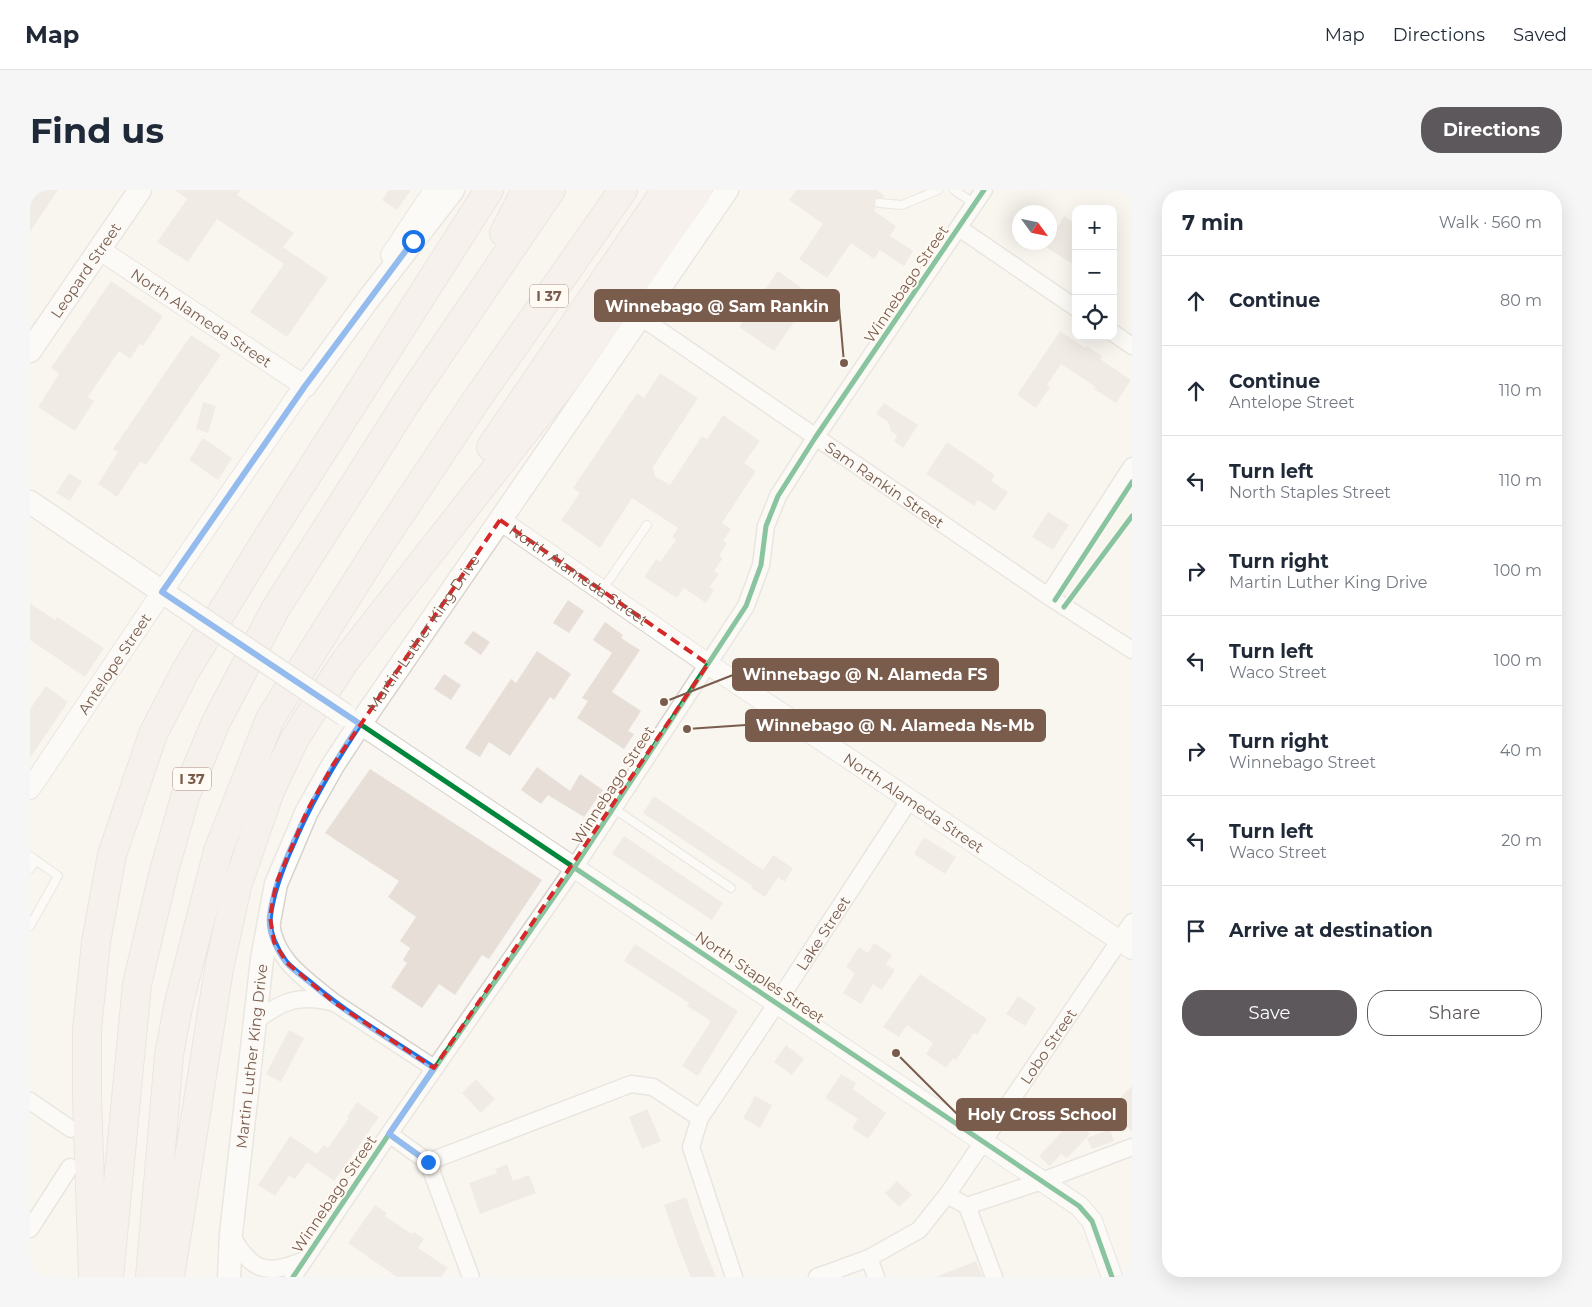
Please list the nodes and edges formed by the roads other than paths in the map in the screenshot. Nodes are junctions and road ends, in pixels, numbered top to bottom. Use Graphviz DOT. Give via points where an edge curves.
graph roads {
  1 [pos="140,190"];
  2 [pos="434,190"];
  3 [pos="453,190"];
  4 [pos="489,190"];
  5 [pos="526,190"];
  6 [pos="551,190"];
  7 [pos="623,190"];
  8 [pos="666,190"];
  9 [pos="698,190"];
  10 [pos="727,190"];
  11 [pos="938,190"];
  12 [pos="954,190"];
  13 [pos="984,190"];
  14 [pos="880,203"];
  15 [pos="975,204"];
  16 [pos="959,228"];
  17 [pos="100,250"];
  18 [pos="1072,305"];
  19 [pos="639,316"];
  20 [pos="1117,336"];
  21 [pos="36,338"];
  22 [pos="447,342"];
  23 [pos="1132,346"];
  24 [pos="305,386"];
  25 [pos="815,438"];
  26 [pos="1132,466"];
  27 [pos="30,502"];
  28 [pos="500,520"];
  29 [pos="647,525"];
  30 [pos="602,591"];
  31 [pos="1048,596"];
  32 [pos="171,598"];
  33 [pos="1132,650"];
  34 [pos="345,661"];
  35 [pos="708,664"];
  36 [pos="353,720"];
  37 [pos="30,789"];
  38 [pos="910,799"];
  39 [pos="613,808"];
  40 [pos="33,858"];
  41 [pos="574,868"];
  42 [pos="30,869"];
  43 [pos="731,888"];
  44 [pos="270,917"];
  45 [pos="1132,922"];
  46 [pos="30,926"];
  47 [pos="1126,945"];
  48 [pos="335,1003"];
  49 [pos="777,1003"];
  50 [pos="254,1022"];
  51 [pos="434,1068"];
  52 [pos="30,1101"];
  53 [pos="700,1118"];
  54 [pos="71,1129"];
  55 [pos="389,1134"];
  56 [pos="984,1143"];
  57 [pos="1132,1147"];
  58 [pos="428,1162"];
  59 [pos="70,1167"];
  60 [pos="1042,1181"];
  61 [pos="947,1195"];
  62 [pos="967,1206"];
  63 [pos="30,1229"];
  64 [pos="231,1234"];
  65 [pos="306,1258"];
  66 [pos="869,1258"];
  67 [pos="92,1277"];
  68 [pos="109,1277"];
  69 [pos="150,1277"];
  70 [pos="170,1277"];
  71 [pos="229,1277"];
  72 [pos="293,1277"];
  73 [pos="471,1277"];
  74 [pos="734,1277"];
  75 [pos="817,1277"];
  76 [pos="876,1277"];
  77 [pos="994,1277"];
  78 [pos="1112,1277"];
  1 -- 17 [label="main road, Leopard Street"];
  2 -- 24 [label="street, Antelope Street"];
  3 -- 24 [label="main road"];
  4 -- 67 [label="highway" via="270,532 186,670 153,734 112,855 96,942 88,1029 87,1096"];
  5 -- 22 [label="highway"];
  6 -- 22 [label="highway, I 37"];
  7 -- 69 [label="highway, I 37" via="464,418 270,719 218,851 178,1002 169,1055"];
  8 -- 34 [label="highway"];
  9 -- 34 [label="highway" via="566,379"];
  10 -- 19 [label="main road, Martin Luther King Drive"];
  11 -- 14 [label="lane" via="902,205"];
  12 -- 15 [label="lane"];
  13 -- 15 [label="street, Winnebago Street"];
  15 -- 16 [label="street, Winnebago Street"];
  16 -- 18 [label="street"];
  16 -- 25 [label="street, Winnebago Street"];
  17 -- 21 [label="main road, Leopard Street"];
  17 -- 24 [label="street, North Alameda Street"];
  19 -- 25 [label="street, Sam Rankin Street"];
  19 -- 28 [label="main road, Martin Luther King Drive"];
  20 -- 23 [label="street"];
  22 -- 68 [label="highway, I 37" via="276,608 216,722 186,794 138,984"];
  24 -- 32 [label="street, Antelope Street"];
  25 -- 31 [label="street, Sam Rankin Street"];
  25 -- 35 [label="street, Winnebago Street" via="775,503 766,526 761,565 746,606"];
  26 -- 31 [label="street"];
  27 -- 32 [label="main road, North Staples Street"];
  28 -- 30 [label="street, North Alameda Street"];
  28 -- 36 [label="main road, Martin Luther King Drive"];
  29 -- 30 [label="lane"];
  30 -- 35 [label="street, North Alameda Street"];
  31 -- 33 [label="street, Sam Rankin Street"];
  32 -- 36 [label="main road, North Staples Street, bridge"];
  32 -- 37 [label="street, Antelope Street"];
  34 -- 70 [label="highway" via="295,738 270,791 237,886 218,969"];
  35 -- 38 [label="street, North Alameda Street"];
  35 -- 39 [label="street, Winnebago Street"];
  36 -- 41 [label="street, North Staples Street"];
  36 -- 44 [label="main road, Martin Luther King Drive" via="307,811 276,884"];
  38 -- 47 [label="street, North Alameda Street"];
  38 -- 49 [label="street, Lake Street"];
  39 -- 41 [label="street, Winnebago Street"];
  39 -- 43 [label="lane"];
  40 -- 42 [label="lane"];
  40 -- 46 [label="lane" via="58,876"];
  41 -- 49 [label="street, North Staples Street"];
  41 -- 51 [label="street, Winnebago Street"];
  44 -- 48 [label="street" via="274,942 287,962"];
  44 -- 50 [label="main road, Martin Luther King Drive"];
  45 -- 47 [label="street, Lobo Street"];
  47 -- 56 [label="street, Lobo Street"];
  48 -- 50 [label="street" via="312,998 288,1002"];
  48 -- 51 [label="street"];
  49 -- 53 [label="street, Lake Street"];
  49 -- 56 [label="street, North Staples Street"];
  50 -- 64 [label="main road, Martin Luther King Drive"];
  51 -- 55 [label="street, Winnebago Street"];
  52 -- 54 [label="street"];
  53 -- 58 [label="street" via="653,1087 631,1084"];
  53 -- 74 [label="street, Lake Street" via="691,1147"];
  55 -- 58 [label="street"];
  55 -- 65 [label="street, Winnebago Street"];
  56 -- 60 [label="street, North Staples Street"];
  56 -- 61 [label="street, Lobo Street"];
  57 -- 60 [label="street"];
  58 -- 73 [label="street"];
  59 -- 63 [label="street"];
  60 -- 62 [label="street"];
  60 -- 78 [label="street, North Staples Street" via="1079,1206 1092,1221"];
  61 -- 62 [label="street"];
  61 -- 66 [label="street, Lobo Street" via="919,1230"];
  62 -- 77 [label="street"];
  64 -- 65 [label="street" via="253,1268 268,1274 288,1271"];
  64 -- 71 [label="main road, Martin Luther King Drive"];
  65 -- 72 [label="street, Winnebago Street"];
  66 -- 75 [label="street, Lobo Street"];
  66 -- 76 [label="street"];
}
